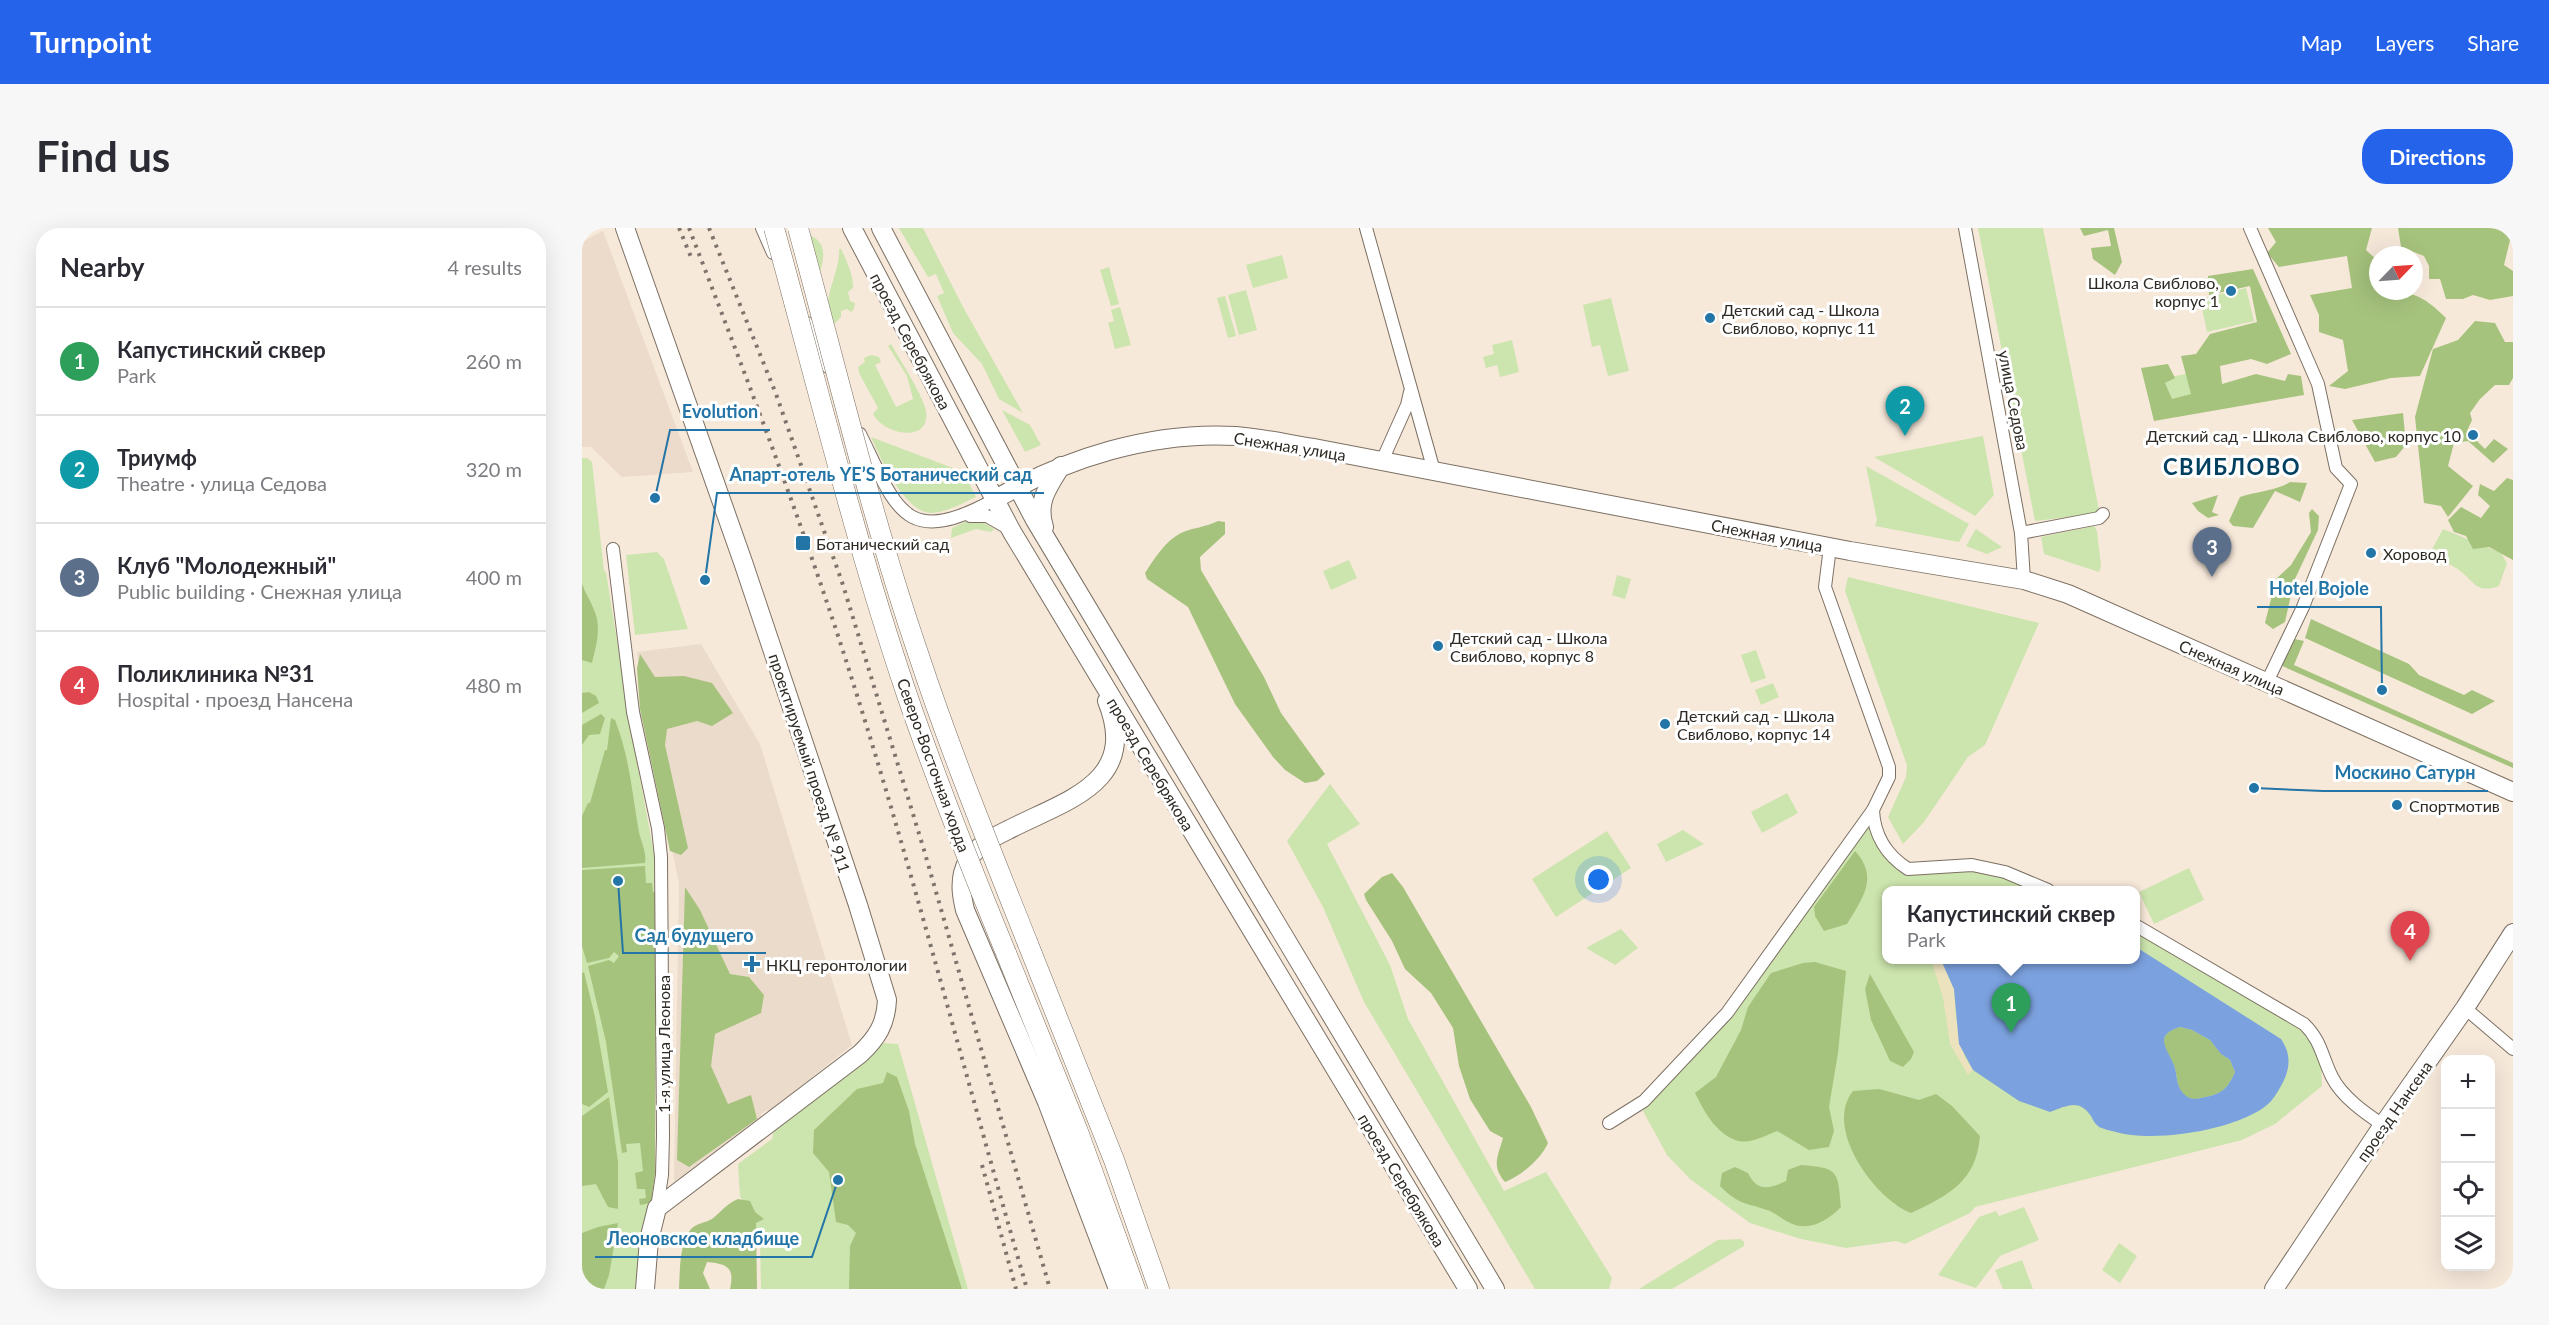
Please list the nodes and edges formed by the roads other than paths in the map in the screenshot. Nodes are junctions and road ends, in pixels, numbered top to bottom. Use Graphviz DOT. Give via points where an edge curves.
graph roads {
  1 [pos="625,228"];
  2 [pos="762,228"];
  3 [pos="774,228"];
  4 [pos="798,228"];
  5 [pos="852,228"];
  6 [pos="881,228"];
  7 [pos="1366,228"];
  8 [pos="1965,228"];
  9 [pos="2250,228"];
  10 [pos="1410,388"];
  11 [pos="1382,461"];
  12 [pos="1061,466"];
  13 [pos="1434,471"];
  14 [pos="1018,486"];
  15 [pos="994,500"];
  16 [pos="2103,514"];
  17 [pos="954,520"];
  18 [pos="1012,532"];
  19 [pos="2021,533"];
  20 [pos="1051,547"];
  21 [pos="1830,547"];
  22 [pos="613,549"];
  23 [pos="2024,580"];
  24 [pos="1094,670"];
  25 [pos="2267,682"];
  26 [pos="2513,792"];
  27 [pos="1873,810"];
  28 [pos="2037,886"];
  29 [pos="2140,927"];
  30 [pos="2513,933"];
  31 [pos="2465,1008"];
  32 [pos="2513,1049"];
  33 [pos="1609,1123"];
  34 [pos="2383,1125"];
  35 [pos="657,1208"];
  36 [pos="645,1289"];
  37 [pos="1118,1289"];
  38 [pos="1135,1289"];
  39 [pos="1159,1289"];
  40 [pos="1468,1289"];
  41 [pos="1495,1289"];
  42 [pos="2274,1289"];
  1 -- 35 [label="main road, проектируемый проезд № 911" via="747,573 887,1000 879,1033 860,1054"];
  2 -- 17 [label="street" via="896,504 919,520"];
  3 -- 38 [label="main road, Северо-Восточная хорда, bridge" via="865,561 907,694 961,843 1077,1128"];
  4 -- 39 [label="main road, Северо-Восточная хорда, bridge" via="918,654 965,787 1114,1160"];
  5 -- 15 [label="main road, проезд Серебрякова"];
  6 -- 14 [label="main road, проезд Серебрякова"];
  7 -- 10 [label="street"];
  8 -- 19 [label="street, улица Седова"];
  9 -- 25 [label="street" via="2318,384 2336,468 2351,484 2303,607"];
  10 -- 11 [label="street" via="1407,405"];
  10 -- 13 [label="street"];
  11 -- 12 [label="main road, Снежная улица" via="1265,440 1214,436 1149,442"];
  11 -- 13 [label="main road, Снежная улица"];
  12 -- 14 [label="main road, Снежная улица"];
  12 -- 20 [label="main road" via="1045,491 1040,510"];
  13 -- 21 [label="main road, Снежная улица"];
  14 -- 15 [label="main road, Снежная улица"];
  14 -- 20 [label="main road, проезд Серебрякова"];
  15 -- 17 [label="street"];
  15 -- 18 [label="main road, проезд Серебрякова"];
  16 -- 19 [label="street"];
  17 -- 18 [label="street" via="976,514 987,516"];
  18 -- 24 [label="main road, проезд Серебрякова"];
  19 -- 23 [label="street, улица Седова"];
  20 -- 41 [label="main road, проезд Серебрякова"];
  21 -- 23 [label="main road, Снежная улица"];
  21 -- 27 [label="street" via="1825,587 1889,767 1889,777"];
  22 -- 35 [label="street, 1-я улица Леонова" via="633,712 661,857 663,1136"];
  23 -- 25 [label="main road, Снежная улица" via="2068,594"];
  24 -- 37 [label="main road" via="1112,714 1116,750 1111,764 1101,779 1083,792 989,839 977,849 963,872 961,891 964,910 1047,1102"];
  24 -- 40 [label="main road, проезд Серебрякова"];
  25 -- 26 [label="main road, Снежная улица"];
  27 -- 28 [label="street" via="1876,832 1890,853 1908,869 1972,865 2005,872"];
  27 -- 33 [label="street" via="1727,1013 1644,1101"];
  29 -- 34 [label="street" via="2304,1024 2321,1046 2333,1079 2363,1111"];
  30 -- 31 [label="main road, проезд Нансена"];
  31 -- 32 [label="street"];
  31 -- 34 [label="main road, проезд Нансена"];
  34 -- 42 [label="main road, проезд Нансена"];
  35 -- 36 [label="main road, 1-я улица Леонова" via="649,1240"];
}
